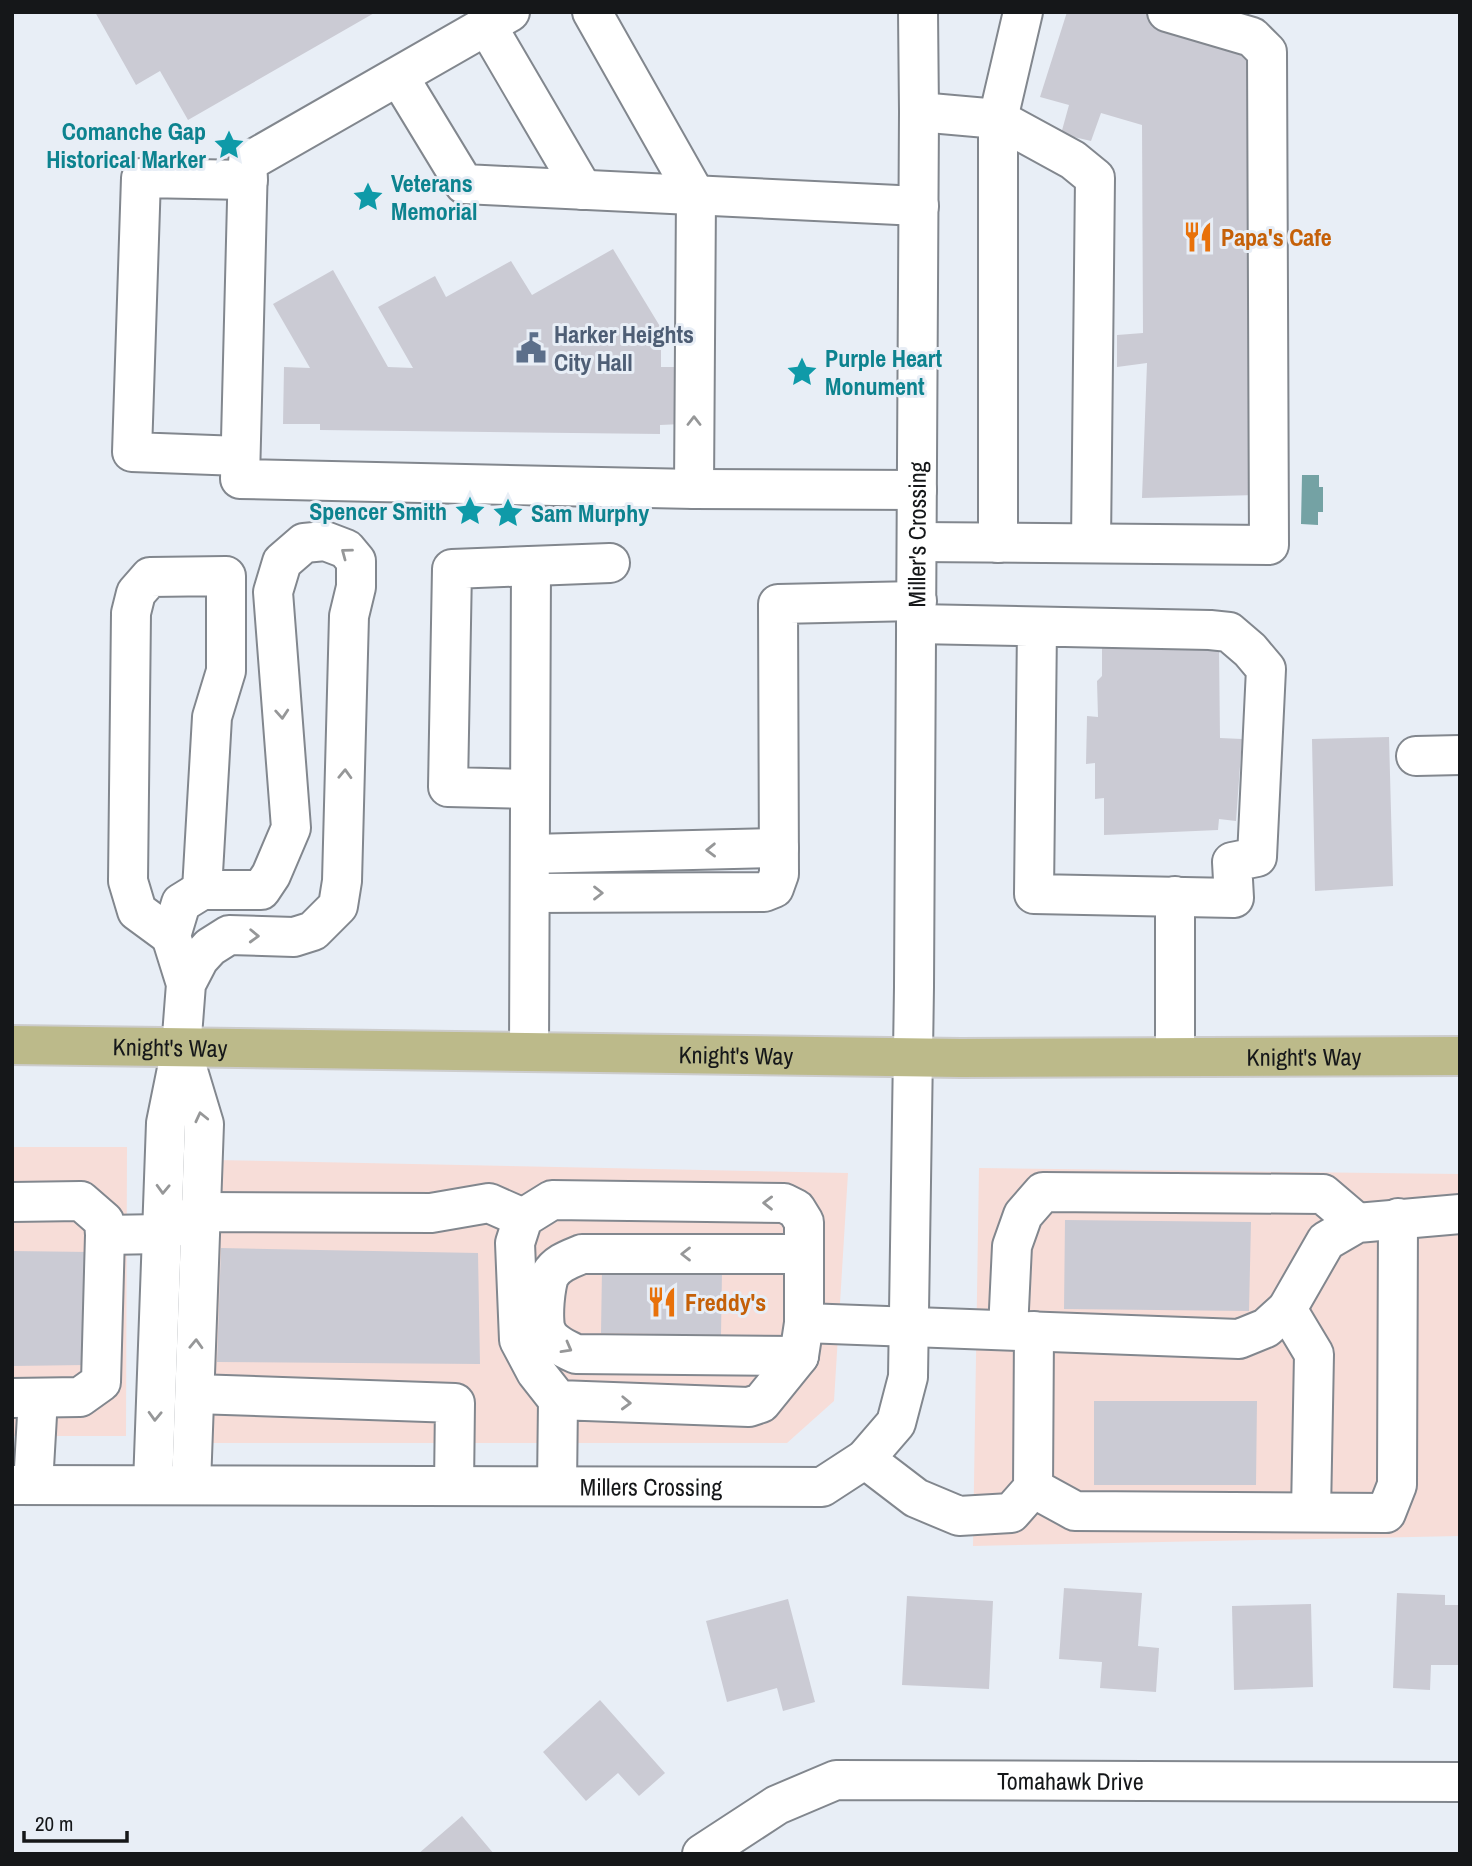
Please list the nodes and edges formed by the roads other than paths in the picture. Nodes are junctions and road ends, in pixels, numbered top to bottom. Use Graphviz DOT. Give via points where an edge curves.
graph roads {
  1 [pos="592,12"];
  2 [pos="918,12"];
  3 [pos="1023,12"];
  4 [pos="1167,12"];
  5 [pos="499,19"];
  6 [pos="398,77"];
  7 [pos="919,112"];
  8 [pos="998,120"];
  9 [pos="248,180"];
  10 [pos="583,190"];
  11 [pos="696,196"];
  12 [pos="919,206"];
  13 [pos="240,456"];
  14 [pos="694,489"];
  15 [pos="917,490"];
  16 [pos="917,542"];
  17 [pos="998,543"];
  18 [pos="1091,543"];
  19 [pos="610,563"];
  20 [pos="531,566"];
  21 [pos="916,612"];
  22 [pos="1037,626"];
  23 [pos="1460,755"];
  24 [pos="1416,757"];
  25 [pos="530,789"];
  26 [pos="779,848"];
  27 [pos="530,854"];
  28 [pos="202,890"];
  29 [pos="530,893"];
  30 [pos="1175,896"];
  31 [pos="172,936"];
  32 [pos="186,984"];
  33 [pos="12,1045"];
  34 [pos="181,1049"];
  35 [pos="529,1051"];
  36 [pos="1460,1056"];
  37 [pos="914,1057"];
  38 [pos="1175,1057"];
  39 [pos="12,1202"];
  40 [pos="201,1212"];
  41 [pos="1460,1214"];
  42 [pos="523,1218"];
  43 [pos="1398,1218"];
  44 [pos="1357,1223"];
  45 [pos="105,1234"];
  46 [pos="161,1234"];
  47 [pos="804,1254"];
  48 [pos="1287,1309"];
  49 [pos="909,1327"];
  50 [pos="1021,1331"];
  51 [pos="801,1340"];
  52 [pos="195,1394"];
  53 [pos="25,1398"];
  54 [pos="558,1400"];
  55 [pos="865,1459"];
  56 [pos="23,1485"];
  57 [pos="153,1485"];
  58 [pos="191,1485"];
  59 [pos="454,1486"];
  60 [pos="557,1486"];
  61 [pos="1032,1488"];
  62 [pos="1311,1512"];
  63 [pos="1460,1782"];
  64 [pos="702,1854"];
  1 -- 11 [label="street"];
  2 -- 7 [label="street, Miller's Crossing"];
  3 -- 8 [label="street"];
  4 -- 18 [label="street" via="1252,37 1267,52 1269,545"];
  5 -- 6 [label="street"];
  5 -- 10 [label="street"];
  6 -- 9 [label="street" via="248,162"];
  6 -- 10 [label="street" via="464,184"];
  7 -- 8 [label="street"];
  7 -- 12 [label="street, Miller's Crossing"];
  8 -- 17 [label="street"];
  8 -- 18 [label="street" via="1073,160 1095,178"];
  9 -- 13 [label="street"];
  9 -- 13 [label="street" via="141,178 132,452"];
  10 -- 11 [label="street"];
  11 -- 12 [label="street"];
  14 -- 11 [label="street, one-way"];
  12 -- 15 [label="street, Miller's Crossing"];
  13 -- 14 [label="street" via="240,478"];
  14 -- 15 [label="street"];
  15 -- 16 [label="street, Miller's Crossing"];
  16 -- 17 [label="street"];
  16 -- 21 [label="street, Miller's Crossing"];
  17 -- 18 [label="street"];
  19 -- 20 [label="street"];
  20 -- 25 [label="street"];
  20 -- 25 [label="street" via="452,569 448,787"];
  21 -- 22 [label="street"];
  21 -- 26 [label="street" via="778,604"];
  21 -- 37 [label="street, Miller's Crossing"];
  22 -- 30 [label="street" via="1034,894"];
  22 -- 30 [label="street" via="1228,632 1266,669 1257,858 1232,862 1234,898"];
  23 -- 24 [label="street"];
  25 -- 27 [label="street"];
  26 -- 27 [label="street, one-way"];
  29 -- 26 [label="street, one-way" via="764,892 774,888 779,874"];
  27 -- 29 [label="street"];
  28 -- 31 [label="street" via="181,903"];
  28 -- 31 [label="street" via="212,717 226,671 226,576 150,577 136,593 131,613 128,881 137,911"];
  32 -- 28 [label="street, one-way" via="199,959 229,935 294,937 313,931 338,906 349,616 356,587 356,561 346,549 325,541 304,543 282,562 273,592 290,828 271,875 261,890"];
  29 -- 35 [label="street"];
  30 -- 38 [label="street"];
  31 -- 32 [label="street"];
  32 -- 34 [label="street"];
  33 -- 34 [label="main road, Knight's Way"];
  34 -- 35 [label="main road, Knight's Way"];
  40 -- 34 [label="street, one-way" via="204,1124"];
  34 -- 46 [label="street, one-way" via="166,1123"];
  35 -- 37 [label="main road, Knight's Way"];
  36 -- 38 [label="main road, Knight's Way"];
  37 -- 38 [label="main road, Knight's Way"];
  37 -- 49 [label="street, Millers Crossing"];
  39 -- 45 [label="street" via="81,1201 104,1221"];
  40 -- 42 [label="street" via="431,1213 489,1203"];
  40 -- 46 [label="street"];
  52 -- 40 [label="street, one-way"];
  41 -- 43 [label="street"];
  47 -- 42 [label="street, one-way" via="804,1222 796,1209 784,1203 552,1200"];
  42 -- 54 [label="street" via="515,1243 519,1340"];
  43 -- 44 [label="street"];
  43 -- 62 [label="street" via="1397,1485 1386,1513"];
  44 -- 48 [label="street" via="1326,1241"];
  44 -- 50 [label="street" via="1323,1194 1043,1192 1023,1215 1012,1247"];
  45 -- 46 [label="street"];
  45 -- 53 [label="street" via="101,1382 79,1397"];
  46 -- 57 [label="street, one-way"];
  47 -- 51 [label="street"];
  47 -- 51 [label="street, one-way" via="582,1254 563,1262 549,1276 545,1303 546,1331 561,1347 576,1354"];
  48 -- 50 [label="street" via="1266,1328 1239,1339"];
  48 -- 62 [label="street" via="1314,1354"];
  49 -- 50 [label="street"];
  49 -- 51 [label="street"];
  49 -- 55 [label="street, Millers Crossing" via="908,1377 895,1423"];
  50 -- 61 [label="street"];
  54 -- 51 [label="street, one-way" via="749,1407 761,1403"];
  52 -- 58 [label="street"];
  52 -- 59 [label="street" via="455,1403"];
  53 -- 56 [label="street"];
  54 -- 60 [label="street"];
  55 -- 60 [label="street, Millers Crossing" via="822,1487"];
  55 -- 61 [label="street" via="916,1497 959,1516 1011,1513"];
  56 -- 57 [label="street, Millers Crossing"];
  57 -- 58 [label="street, Millers Crossing"];
  58 -- 59 [label="street, Millers Crossing"];
  59 -- 60 [label="street, Millers Crossing"];
  61 -- 62 [label="street" via="1075,1511"];
  63 -- 64 [label="street, Tomahawk Drive" via="836,1780 777,1805"];
}
